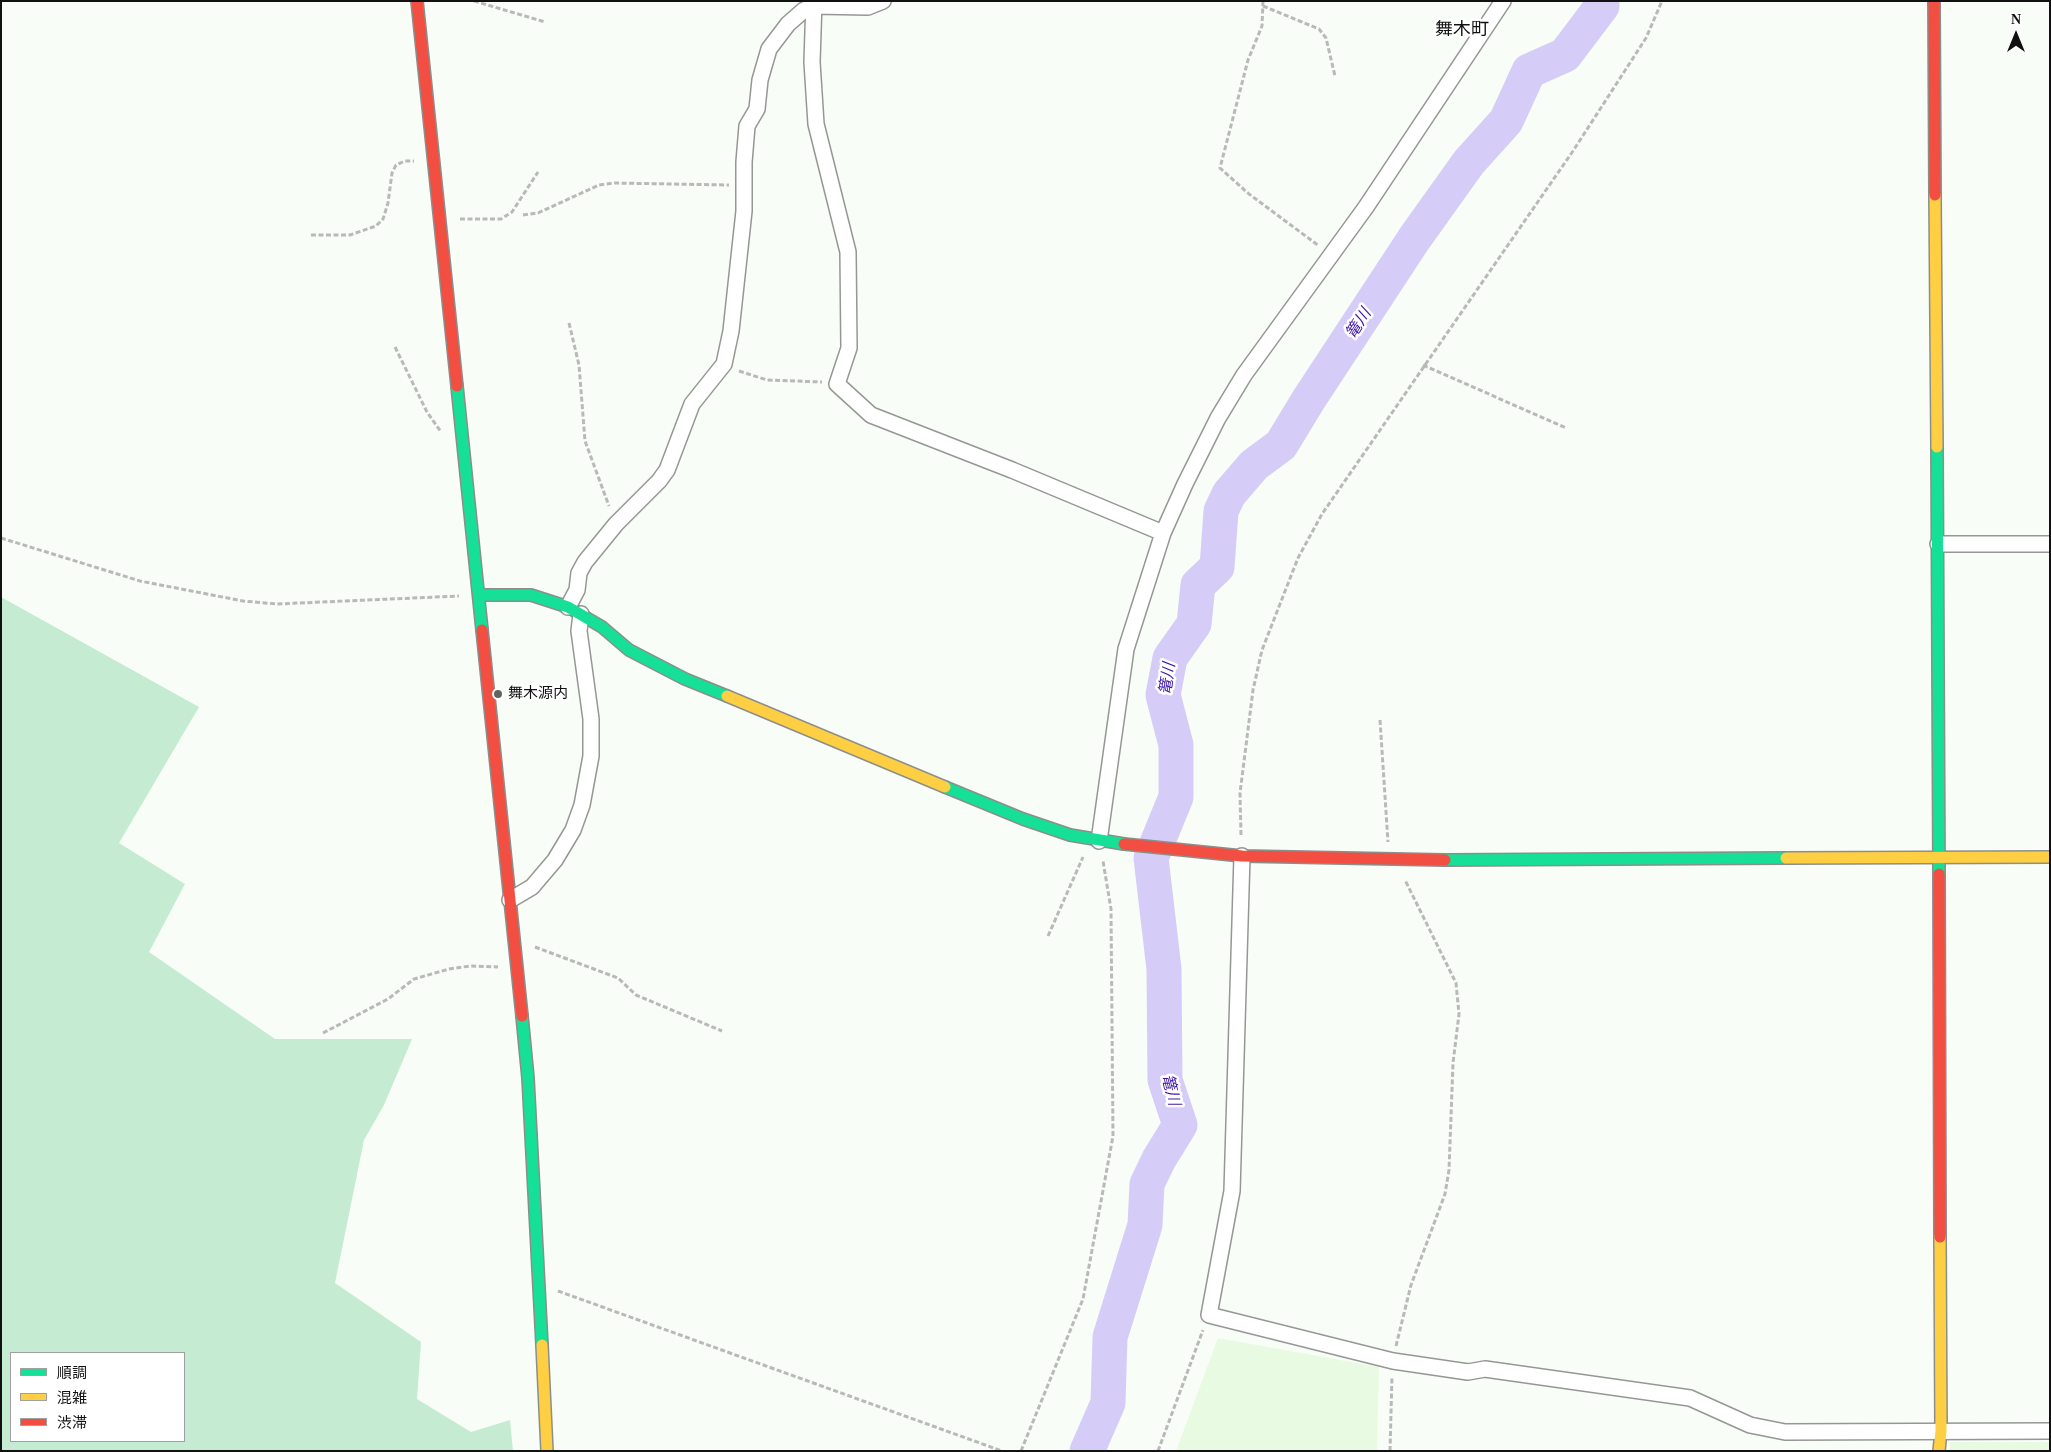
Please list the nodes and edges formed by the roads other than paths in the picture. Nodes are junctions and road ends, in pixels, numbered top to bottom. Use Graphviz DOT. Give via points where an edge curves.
graph roads {
  1 [pos="417,1"];
  2 [pos="883,1"];
  3 [pos="1503,1"];
  4 [pos="1934,1"];
  5 [pos="813,4"];
  6 [pos="1163,533"];
  7 [pos="1938,544"];
  8 [pos="2050,544"];
  9 [pos="480,595"];
  10 [pos="574,610"];
  11 [pos="1093,839"];
  12 [pos="1237,855"];
  13 [pos="1938,857"];
  14 [pos="2050,857"];
  15 [pos="510,900"];
  16 [pos="1941,1431"];
  17 [pos="2050,1431"];
  18 [pos="547,1451"];
  19 [pos="1939,1451"];
  1 -- 9 [label="street"];
  2 -- 5 [label="street" via="868,7"];
  3 -- 6 [label="street" via="1331,256 1244,375 1218,418"];
  4 -- 7 [label="street"];
  5 -- 6 [label="street" via="816,124 848,252 849,348 837,384 871,415"];
  5 -- 10 [label="street" via="788,24 769,49 760,80 757,109 748,126 744,211 724,364 692,404 667,470 585,562 579,573"];
  6 -- 11 [label="street" via="1126,649"];
  7 -- 8 [label="street"];
  7 -- 13 [label="street"];
  9 -- 10 [label="street" via="531,595"];
  9 -- 15 [label="street"];
  10 -- 11 [label="street" via="602,627 629,650 685,678 1023,819"];
  10 -- 15 [label="street" via="591,719 591,756 582,805 573,830 555,860 532,887"];
  11 -- 12 [label="street"];
  12 -- 13 [label="street" via="1393,859"];
  12 -- 16 [label="street" via="1232,1191 1209,1315 1392,1361 1468,1372 1485,1369 1690,1398 1750,1424 1785,1432"];
  13 -- 14 [label="street"];
  13 -- 16 [label="street"];
  15 -- 18 [label="street" via="529,1088"];
  16 -- 17 [label="street"];
  16 -- 19 [label="street"];
}
